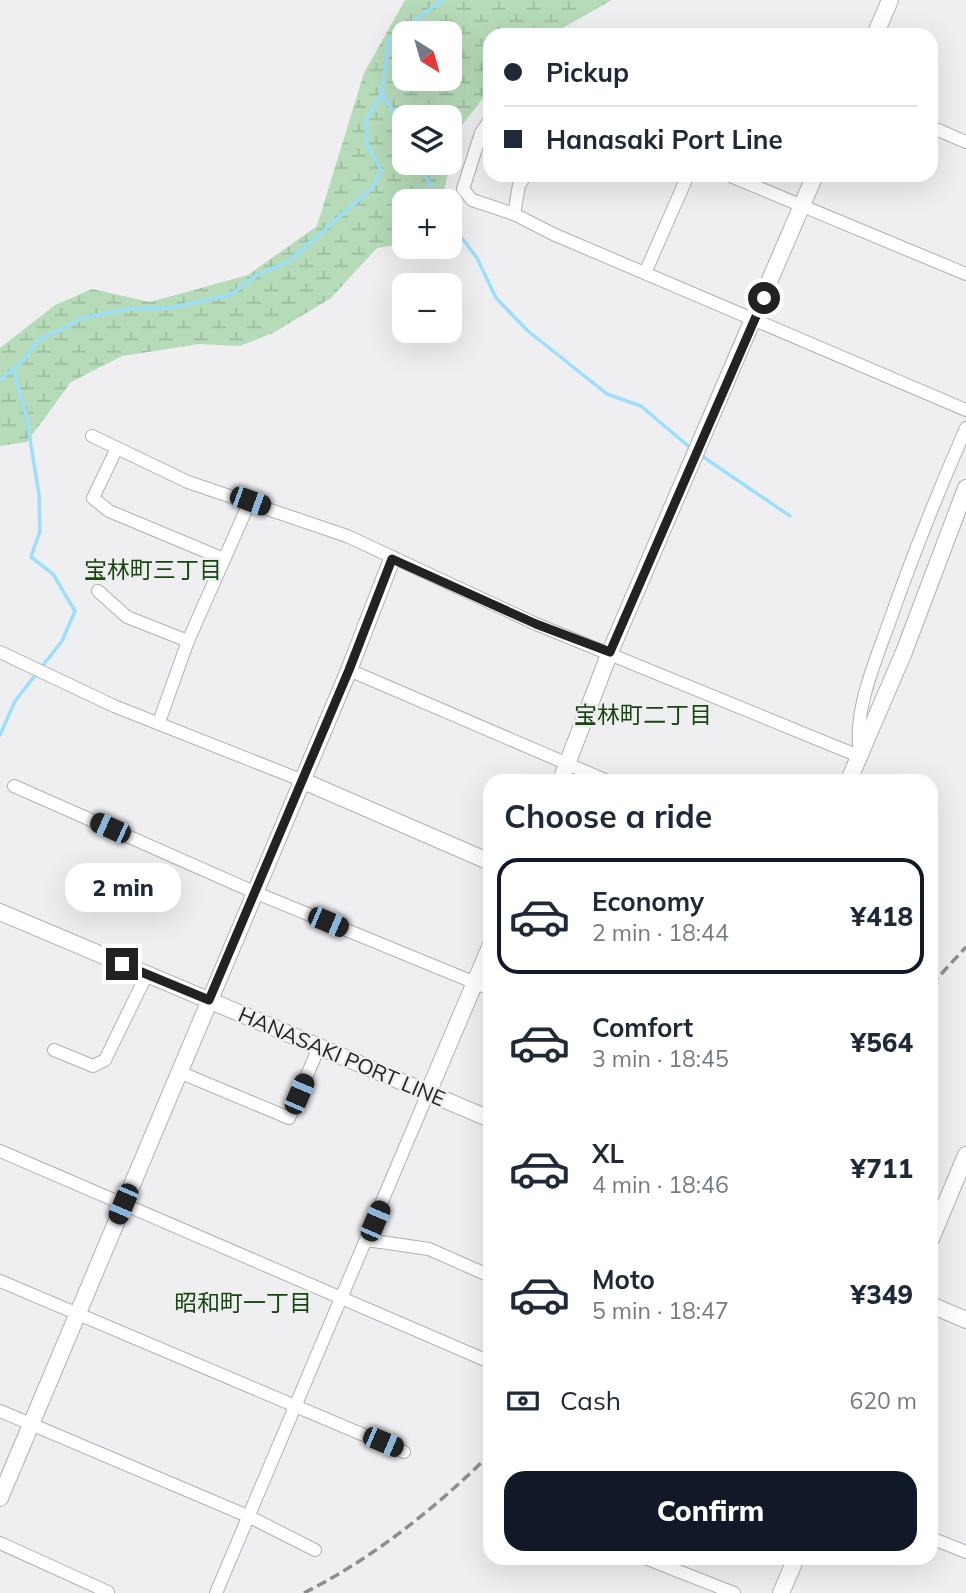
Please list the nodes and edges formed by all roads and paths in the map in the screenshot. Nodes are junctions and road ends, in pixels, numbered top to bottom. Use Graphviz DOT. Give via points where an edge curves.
graph roads {
  1 [pos="890,0"];
  2 [pos="878,28"];
  3 [pos="483,130"];
  4 [pos="938,130"];
  5 [pos="966,142"];
  6 [pos="521,182"];
  7 [pos="685,182"];
  8 [pos="744,182"];
  9 [pos="813,182"];
  10 [pos="802,207"];
  11 [pos="514,214"];
  12 [pos="645,273"];
  13 [pos="966,274"];
  14 [pos="754,320"];
  15 [pos="966,410"];
  16 [pos="966,428"];
  17 [pos="92,436"];
  18 [pos="117,448"];
  19 [pos="966,488"];
  20 [pos="250,501"];
  21 [pos="224,559"];
  22 [pos="392,559"];
  23 [pos="97,591"];
  24 [pos="188,641"];
  25 [pos="0,652"];
  26 [pos="610,652"];
  27 [pos="349,670"];
  28 [pos="159,722"];
  29 [pos="861,757"];
  30 [pos="568,765"];
  31 [pos="564,774"];
  32 [pos="590,774"];
  33 [pos="852,774"];
  34 [pos="301,780"];
  35 [pos="14,786"];
  36 [pos="483,859"];
  37 [pos="254,891"];
  38 [pos="0,912"];
  39 [pos="147,974"];
  40 [pos="482,985"];
  41 [pos="209,1000"];
  42 [pos="319,1047"];
  43 [pos="54,1050"];
  44 [pos="179,1072"];
  45 [pos="428,1093"];
  46 [pos="483,1116"];
  47 [pos="0,1151"];
  48 [pos="966,1155"];
  49 [pos="962,1174"];
  50 [pos="123,1204"];
  51 [pos="938,1224"];
  52 [pos="367,1240"];
  53 [pos="483,1273"];
  54 [pos="0,1281"];
  55 [pos="344,1297"];
  56 [pos="938,1308"];
  57 [pos="77,1315"];
  58 [pos="966,1320"];
  59 [pos="483,1359"];
  60 [pos="297,1405"];
  61 [pos="0,1411"];
  62 [pos="31,1424"];
  63 [pos="404,1452"];
  64 [pos="0,1498"];
  65 [pos="250,1517"];
  66 [pos="938,1541"];
  67 [pos="0,1543"];
  68 [pos="315,1550"];
  69 [pos="966,1552"];
  70 [pos="663,1565"];
  71 [pos="793,1565"];
  72 [pos="108,1592"];
  73 [pos="216,1593"];
  74 [pos="734,1593"];
  75 [pos="781,1593"];
  1 -- 2 [label="street"];
  3 -- 11 [label="street" via="463,189 472,200"];
  4 -- 5 [label="street"];
  6 -- 11 [label="street"];
  7 -- 12 [label="street"];
  8 -- 10 [label="street"];
  9 -- 10 [label="street"];
  10 -- 13 [label="street"];
  10 -- 14 [label="street"];
  11 -- 12 [label="street"];
  12 -- 14 [label="street"];
  14 -- 15 [label="street"];
  14 -- 26 [label="street"];
  16 -- 29 [label="street" via="917,542 880,647 864,700 858,740"];
  17 -- 18 [label="street"];
  18 -- 20 [label="street" via="188,482"];
  18 -- 21 [label="street" via="93,498 109,511"];
  19 -- 29 [label="street"];
  20 -- 21 [label="street"];
  20 -- 22 [label="street" via="347,536"];
  21 -- 24 [label="street"];
  22 -- 26 [label="street"];
  22 -- 27 [label="street"];
  23 -- 24 [label="street" via="127,617"];
  24 -- 28 [label="street"];
  25 -- 28 [label="street"];
  26 -- 29 [label="street"];
  26 -- 30 [label="street"];
  27 -- 30 [label="street"];
  27 -- 34 [label="street"];
  28 -- 34 [label="street"];
  29 -- 33 [label="street"];
  30 -- 31 [label="street"];
  30 -- 32 [label="street"];
  34 -- 36 [label="street"];
  34 -- 37 [label="street"];
  35 -- 37 [label="street"];
  37 -- 40 [label="street"];
  37 -- 41 [label="street"];
  38 -- 39 [label="street, HANASAKI PORT LINE"];
  39 -- 41 [label="street, HANASAKI PORT LINE"];
  39 -- 43 [label="street" via="105,1060 93,1066"];
  40 -- 45 [label="street"];
  41 -- 42 [label="street, HANASAKI PORT LINE"];
  41 -- 44 [label="street"];
  42 -- 44 [label="street" via="289,1118"];
  42 -- 45 [label="street, HANASAKI PORT LINE"];
  44 -- 50 [label="street"];
  45 -- 46 [label="street, HANASAKI PORT LINE"];
  45 -- 52 [label="street"];
  47 -- 50 [label="street"];
  48 -- 49 [label="street"];
  49 -- 51 [label="street"];
  50 -- 55 [label="street"];
  50 -- 57 [label="street"];
  52 -- 53 [label="street" via="429,1249"];
  52 -- 55 [label="street"];
  54 -- 57 [label="street"];
  55 -- 59 [label="street"];
  55 -- 60 [label="street"];
  56 -- 58 [label="street"];
  57 -- 60 [label="street"];
  57 -- 62 [label="street"];
  60 -- 63 [label="street"];
  60 -- 65 [label="street"];
  61 -- 62 [label="street"];
  62 -- 64 [label="street"];
  62 -- 65 [label="street"];
  65 -- 68 [label="street"];
  65 -- 73 [label="street"];
  66 -- 69 [label="street"];
  67 -- 72 [label="street"];
  70 -- 74 [label="street"];
  71 -- 75 [label="street"];
}
